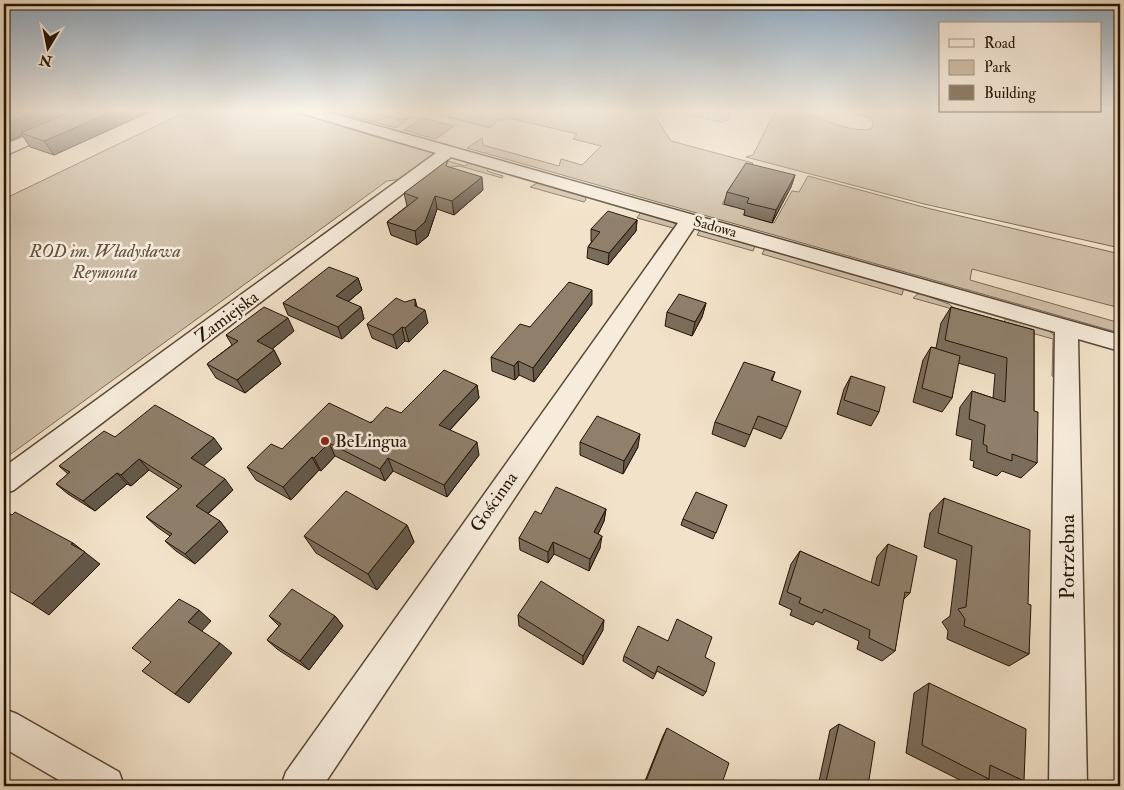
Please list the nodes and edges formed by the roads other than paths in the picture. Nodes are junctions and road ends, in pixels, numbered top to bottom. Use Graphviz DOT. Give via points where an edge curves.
graph roads {
  1 [pos="438,148"];
  2 [pos="449,151"];
  3 [pos="690,220"];
  4 [pos="1066,328"];
  5 [pos="1120,343"];
  6 [pos="4,482"];
  7 [pos="4,727"];
  8 [pos="105,786"];
  9 [pos="300,786"];
  10 [pos="1068,786"];
  1 -- 2 [label="street, Sadowa"];
  2 -- 3 [label="street, Sadowa"];
  2 -- 6 [label="street, Zamiejska"];
  3 -- 4 [label="street, Sadowa"];
  3 -- 9 [label="street, Gościnna"];
  4 -- 5 [label="street, Sadowa"];
  4 -- 10 [label="street, Potrzebna"];
  7 -- 8 [label="street"];
}
